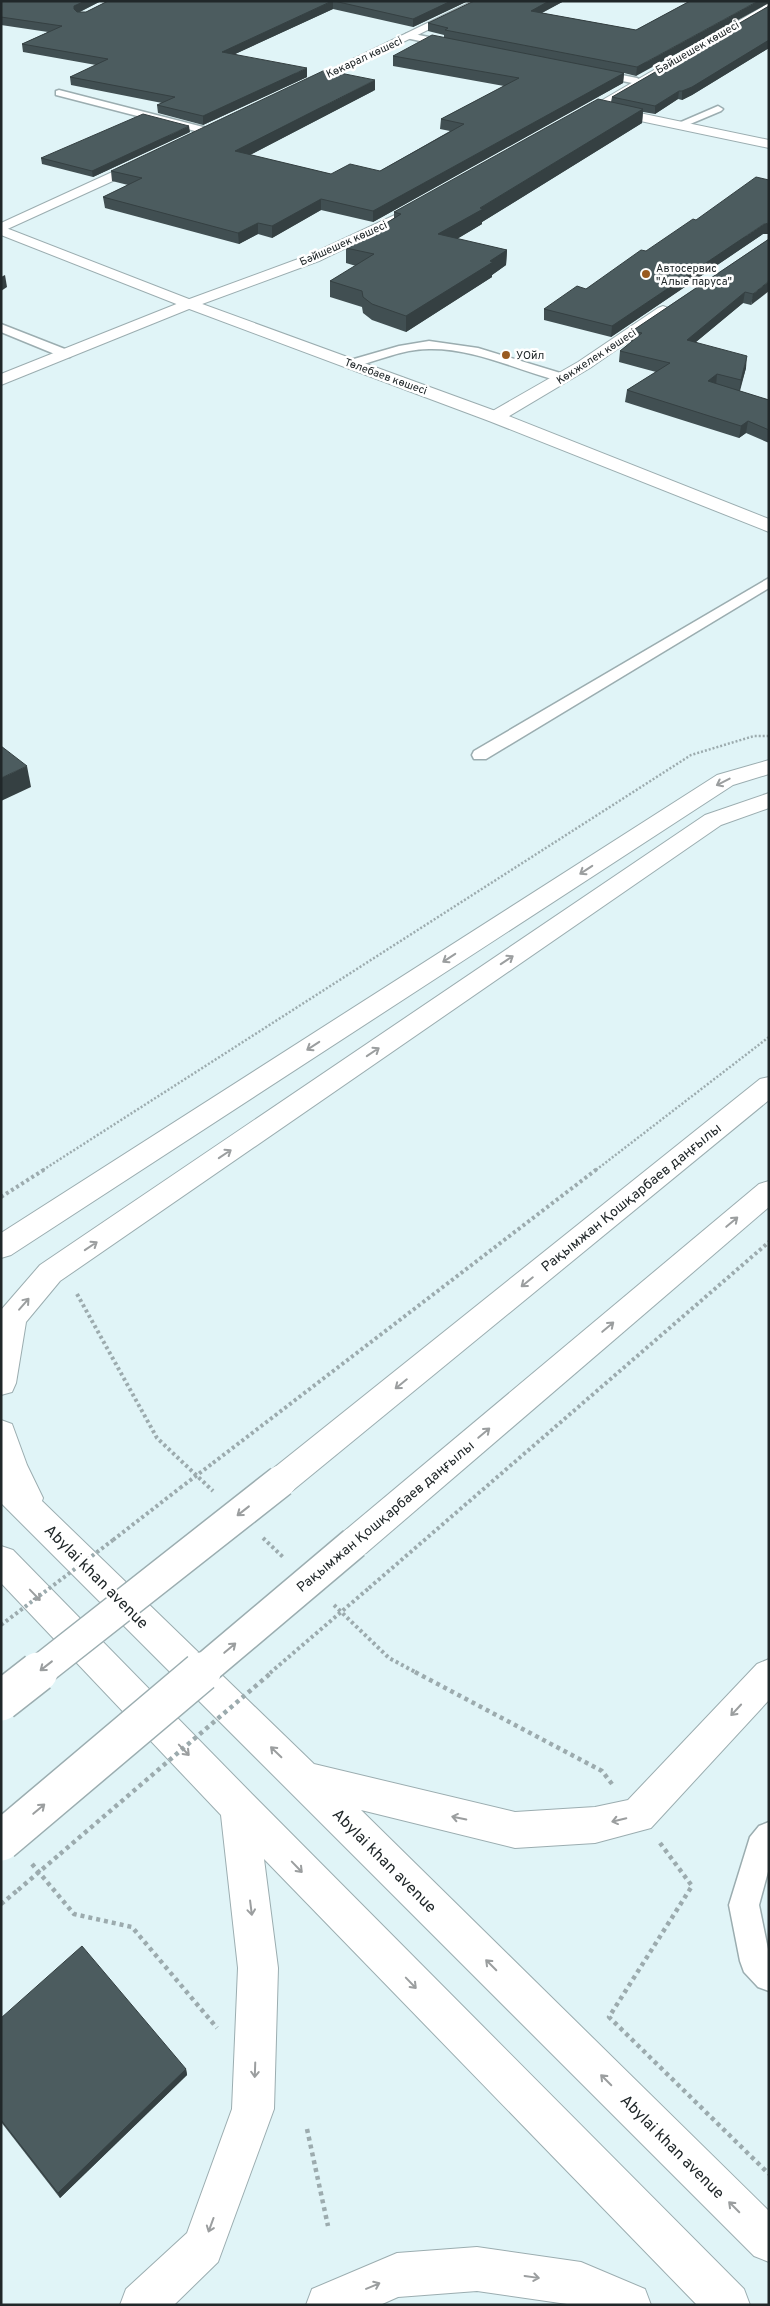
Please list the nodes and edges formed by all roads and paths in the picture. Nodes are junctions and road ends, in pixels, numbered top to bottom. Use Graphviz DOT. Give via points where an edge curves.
graph roads {
  1 [pos="482,1"];
  2 [pos="769,6"];
  3 [pos="409,36"];
  4 [pos="466,48"];
  5 [pos="590,72"];
  6 [pos="637,81"];
  7 [pos="60,93"];
  8 [pos="286,94"];
  9 [pos="596,107"];
  10 [pos="718,109"];
  11 [pos="680,125"];
  12 [pos="562,126"];
  13 [pos="211,129"];
  14 [pos="189,140"];
  15 [pos="769,144"];
  16 [pos="153,157"];
  17 [pos="428,202"];
  18 [pos="1,229"];
  19 [pos="678,301"];
  20 [pos="189,304"];
  21 [pos="1,328"];
  22 [pos="66,354"];
  23 [pos="351,364"];
  24 [pos="563,378"];
  25 [pos="1,380"];
  26 [pos="495,417"];
  27 [pos="769,526"];
  28 [pos="769,582"];
  29 [pos="769,736"];
  30 [pos="480,755"];
  31 [pos="769,766"];
  32 [pos="769,800"];
  33 [pos="769,1037"];
  34 [pos="769,1086"];
  35 [pos="769,1191"];
  36 [pos="1,1197"];
  37 [pos="769,1242"];
  38 [pos="1,1247"];
  39 [pos="1,1383"];
  40 [pos="1,1433"];
  41 [pos="1,1480"];
  42 [pos="54,1536"];
  43 [pos="1,1560"];
  44 [pos="1,1626"];
  45 [pos="769,1675"];
  46 [pos="1,1701"];
  47 [pos="602,1771"];
  48 [pos="304,1779"];
  49 [pos="239,1807"];
  50 [pos="638,1815"];
  51 [pos="769,1836"];
  52 [pos="13,1848"];
  53 [pos="1,1904"];
  54 [pos="769,1976"];
  55 [pos="218,2028"];
  56 [pos="307,2129"];
  57 [pos="769,2174"];
  58 [pos="328,2226"];
  59 [pos="769,2241"];
  60 [pos="142,2305"];
  61 [pos="328,2305"];
  62 [pos="629,2305"];
  63 [pos="728,2305"];
  1 -- 3 [label="main road, Көкарал көшесі"];
  2 -- 6 [label="main road, Бәйшешек көшесі"];
  3 -- 4 [label="lane"];
  3 -- 8 [label="main road, Көкарал көшесі"];
  5 -- 6 [label="lane"];
  6 -- 9 [label="main road, Бәйшешек көшесі"];
  7 -- 13 [label="lane"];
  9 -- 11 [label="main road"];
  9 -- 12 [label="main road, Бәйшешек көшесі"];
  10 -- 11 [label="lane"];
  11 -- 15 [label="main road"];
  13 -- 14 [label="main road"];
  16 -- 18 [label="main road"];
  17 -- 20 [label="main road, Бәйшешек көшесі" via="314,258"];
  18 -- 20 [label="main road, Төлебаев көшесі"];
  19 -- 24 [label="main road, Көкжелек көшесі"];
  20 -- 22 [label="main road, Бәйшешек көшесі"];
  20 -- 23 [label="main road, Төлебаев көшесі"];
  21 -- 22 [label="lane"];
  22 -- 25 [label="main road, Бәйшешек көшесі"];
  23 -- 24 [label="lane" via="404,348 448,346"];
  23 -- 26 [label="main road, Төлебаев көшесі"];
  24 -- 26 [label="main road, Көкжелек көшесі"];
  26 -- 27 [label="main road, Төлебаев көшесі"];
  28 -- 30 [label="lane"];
  29 -- 36 [label="path" via="754,736 691,755"];
  31 -- 38 [label="main road, one-way" via="725,780"];
  39 -- 32 [label="main road, one-way" via="12,1318 50,1273 713,820"];
  33 -- 44 [label="path, bridge"];
  34 -- 46 [label="main road, Рақымжан Қошқарбаев даңғылы, one-way, bridge" via="281,1481"];
  52 -- 35 [label="main road, Рақымжан Қошқарбаев даңғылы, one-way, bridge" via="354,1543"];
  37 -- 53 [label="path, bridge"];
  40 -- 42 [label="main road" via="11,1466 30,1503"];
  41 -- 42 [label="main road, Abylai khan avenue"];
  48 -- 42 [label="main road, Abylai khan avenue, one-way"];
  43 -- 49 [label="main road, one-way"];
  45 -- 50 [label="main road, one-way"];
  47 -- 50 [label="path"];
  50 -- 48 [label="main road, one-way" via="595,1825 515,1830"];
  59 -- 48 [label="main road, Abylai khan avenue, one-way"];
  49 -- 60 [label="main road, one-way" via="258,1968 254,2110 203,2247"];
  49 -- 63 [label="main road, one-way"];
  50 -- 57 [label="path" via="692,1886 609,2017"];
  51 -- 54 [label="lane" via="760,1847 744,1905 755,1961"];
  52 -- 55 [label="path" via="74,1914 132,1927"];
  56 -- 58 [label="path"];
  61 -- 62 [label="main road, one-way" via="398,2276 477,2268 581,2284"];
}
